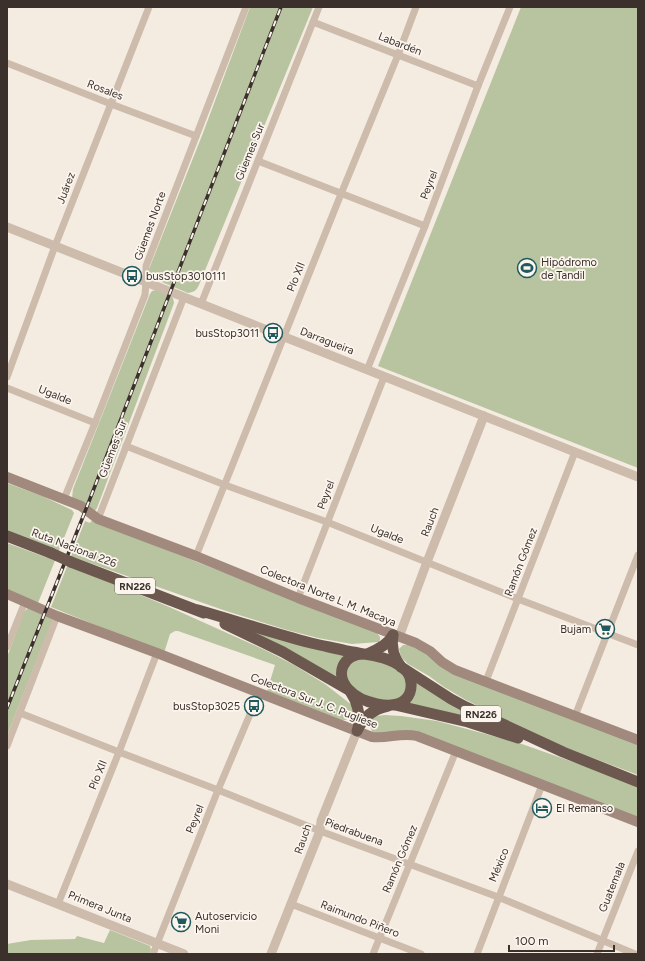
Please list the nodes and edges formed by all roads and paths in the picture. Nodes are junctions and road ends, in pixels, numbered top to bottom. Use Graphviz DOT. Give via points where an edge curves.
graph roads {
  1 [pos="149,7"];
  2 [pos="246,7"];
  3 [pos="319,7"];
  4 [pos="416,7"];
  5 [pos="510,7"];
  6 [pos="313,22"];
  7 [pos="398,55"];
  8 [pos="7,63"];
  9 [pos="478,86"];
  10 [pos="110,104"];
  11 [pos="196,136"];
  12 [pos="258,161"];
  13 [pos="341,194"];
  14 [pos="425,226"];
  15 [pos="7,227"];
  16 [pos="55,246"];
  17 [pos="146,282"];
  18 [pos="184,297"];
  19 [pos="201,304"];
  20 [pos="284,337"];
  21 [pos="367,370"];
  22 [pos="7,377"];
  23 [pos="384,377"];
  24 [pos="7,388"];
  25 [pos="484,416"];
  26 [pos="95,423"];
  27 [pos="126,446"];
  28 [pos="575,452"];
  29 [pos="7,477"];
  30 [pos="638,477"];
  31 [pos="225,485"];
  32 [pos="64,499"];
  33 [pos="98,519"];
  34 [pos="327,522"];
  35 [pos="7,536"];
  36 [pos="638,555"];
  37 [pos="196,556"];
  38 [pos="427,562"];
  39 [pos="7,594"];
  40 [pos="298,598"];
  41 [pos="518,599"];
  42 [pos="25,602"];
  43 [pos="198,610"];
  44 [pos="57,616"];
  45 [pos="607,633"];
  46 [pos="396,636"];
  47 [pos="638,645"];
  48 [pos="7,646"];
  49 [pos="157,653"];
  50 [pos="365,654"];
  51 [pos="403,668"];
  52 [pos="486,681"];
  53 [pos="349,690"];
  54 [pos="259,693"];
  55 [pos="392,705"];
  56 [pos="20,713"];
  57 [pos="575,716"];
  58 [pos="357,731"];
  59 [pos="638,740"];
  60 [pos="7,746"];
  61 [pos="456,751"];
  62 [pos="119,752"];
  63 [pos="563,752"];
  64 [pos="638,782"];
  65 [pos="542,785"];
  66 [pos="218,790"];
  67 [pos="638,822"];
  68 [pos="320,832"];
  69 [pos="638,851"];
  70 [pos="410,864"];
  71 [pos="7,884"];
  72 [pos="498,897"];
  73 [pos="58,904"];
  74 [pos="291,904"];
  75 [pos="379,938"];
  76 [pos="603,940"];
  77 [pos="158,943"];
  78 [pos="153,954"];
  79 [pos="184,954"];
  80 [pos="271,954"];
  81 [pos="373,954"];
  82 [pos="421,954"];
  83 [pos="477,954"];
  84 [pos="597,954"];
  85 [pos="635,954"];
  1 -- 10 [label="street, Juárez"];
  2 -- 11 [label="street, Güemes Norte"];
  3 -- 6 [label="street, Güemes Sur"];
  4 -- 7 [label="street, Pío XII"];
  5 -- 9 [label="street, Peyrel"];
  6 -- 7 [label="street, Labardén"];
  6 -- 12 [label="street, Güemes Sur"];
  7 -- 9 [label="street, Labardén"];
  7 -- 13 [label="street, Pío XII"];
  8 -- 10 [label="street, Rosales"];
  9 -- 14 [label="street, Peyrel"];
  10 -- 11 [label="street, Rosales"];
  10 -- 16 [label="street, Juárez"];
  11 -- 17 [label="street, Güemes Norte" via="146,266"];
  12 -- 13 [label="street"];
  12 -- 19 [label="street, Güemes Sur"];
  13 -- 14 [label="street"];
  13 -- 20 [label="street, Pío XII"];
  14 -- 21 [label="street, Peyrel"];
  15 -- 16 [label="street, Darragueira"];
  16 -- 17 [label="street, Darragueira"];
  16 -- 22 [label="street, Juárez"];
  17 -- 18 [label="street, Darragueira"];
  17 -- 26 [label="street, Güemes Norte" via="144,295"];
  18 -- 19 [label="street, Darragueira"];
  18 -- 27 [label="street, Güemes Sur"];
  19 -- 20 [label="street, Darragueira"];
  20 -- 21 [label="street, Darragueira"];
  20 -- 31 [label="street, Pío XII"];
  21 -- 23 [label="street, Darragueira"];
  23 -- 25 [label="street, Darragueira"];
  23 -- 34 [label="street, Peyrel"];
  24 -- 26 [label="street, Ugalde"];
  25 -- 28 [label="street, Darragueira"];
  25 -- 38 [label="street, Rauch"];
  26 -- 32 [label="street, Güemes Norte"];
  27 -- 31 [label="street, Ugalde"];
  27 -- 33 [label="street, Güemes Sur"];
  28 -- 30 [label="street, Darragueira"];
  28 -- 41 [label="street, Ramón Gómez"];
  29 -- 32 [label="main road, Colectora Norte L. M. Macaya"];
  31 -- 34 [label="street, Ugalde"];
  31 -- 37 [label="street, Pío XII"];
  32 -- 33 [label="main road, Colectora Norte L. M. Macaya" via="82,507"];
  33 -- 37 [label="main road, Colectora Norte L. M. Macaya"];
  34 -- 38 [label="street, Ugalde"];
  34 -- 40 [label="street, Peyrel"];
  35 -- 43 [label="highway, Ruta Nacional 226 / RN226, bridge"];
  36 -- 45 [label="street"];
  37 -- 40 [label="main road, Colectora Norte L. M. Macaya"];
  38 -- 41 [label="street, Ugalde"];
  38 -- 46 [label="street, Rauch"];
  39 -- 42 [label="main road, Colectora Sur J. C. Pugliese"];
  40 -- 46 [label="main road, Colectora Norte L. M. Macaya"];
  41 -- 45 [label="street, Ugalde"];
  41 -- 52 [label="street, Ramón Gómez"];
  42 -- 44 [label="main road, Colectora Sur J. C. Pugliese"];
  42 -- 48 [label="street"];
  43 -- 50 [label="highway, Ruta Nacional 226 / RN226" via="291,638"];
  43 -- 53 [label="highway, Ruta Nacional 226 / RN226" via="283,652"];
  44 -- 49 [label="main road, Colectora Sur J. C. Pugliese"];
  44 -- 56 [label="street"];
  45 -- 47 [label="street, Ugalde"];
  45 -- 57 [label="street"];
  46 -- 50 [label="highway" via="376,650"];
  46 -- 51 [label="highway" via="392,644 393,651"];
  46 -- 52 [label="main road, Colectora Norte L. M. Macaya" via="423,647 449,666"];
  49 -- 54 [label="main road, Colectora Sur J. C. Pugliese"];
  49 -- 62 [label="street, Pío XII"];
  50 -- 51 [label="highway, Ruta Nacional 226 / RN226" via="385,658"];
  50 -- 53 [label="highway" via="352,657 344,664 342,674"];
  51 -- 55 [label="highway" via="411,681 410,692 407,698"];
  51 -- 63 [label="highway, Ruta Nacional 226 / RN226" via="466,707"];
  52 -- 57 [label="main road, Colectora Norte L. M. Macaya"];
  53 -- 55 [label="highway, Ruta Nacional 226 / RN226" via="369,701"];
  53 -- 58 [label="highway" via="359,714"];
  54 -- 58 [label="main road, Colectora Sur J. C. Pugliese"];
  54 -- 66 [label="street, Peyrel"];
  55 -- 58 [label="highway" via="376,709 366,716"];
  55 -- 63 [label="highway, Ruta Nacional 226 / RN226" via="468,722"];
  56 -- 60 [label="street"];
  56 -- 62 [label="street, Piedrabuena"];
  57 -- 59 [label="main road, Colectora Norte L. M. Macaya"];
  58 -- 61 [label="main road, Colectora Sur J. C. Pugliese" via="377,738 410,734"];
  58 -- 68 [label="street, Rauch" via="321,821"];
  61 -- 65 [label="main road, Colectora Sur J. C. Pugliese"];
  61 -- 70 [label="street, Ramón Gómez"];
  62 -- 66 [label="street, Piedrabuena"];
  62 -- 73 [label="street, Pío XII"];
  63 -- 64 [label="highway, Ruta Nacional 226 / RN226"];
  65 -- 67 [label="main road, Colectora Sur J. C. Pugliese"];
  65 -- 72 [label="street, México"];
  66 -- 68 [label="street, Piedrabuena"];
  66 -- 77 [label="street, Peyrel"];
  68 -- 70 [label="street, Piedrabuena"];
  68 -- 74 [label="street, Rauch"];
  69 -- 76 [label="street, Guatemala"];
  70 -- 72 [label="street, Piedrabuena"];
  70 -- 75 [label="street, Ramón Gómez"];
  71 -- 73 [label="street, Primera Junta"];
  72 -- 76 [label="street, Piedrabuena"];
  72 -- 83 [label="street, México"];
  73 -- 77 [label="street, Primera Junta"];
  74 -- 75 [label="street, Raimundo Piñero"];
  74 -- 80 [label="street, Rauch"];
  75 -- 81 [label="street, Ramón Gómez"];
  75 -- 82 [label="street, Raimundo Piñero"];
  76 -- 84 [label="street, Guatemala"];
  76 -- 85 [label="street, Piedrabuena"];
  77 -- 78 [label="street, Peyrel"];
  77 -- 79 [label="street, Primera Junta"];
}
